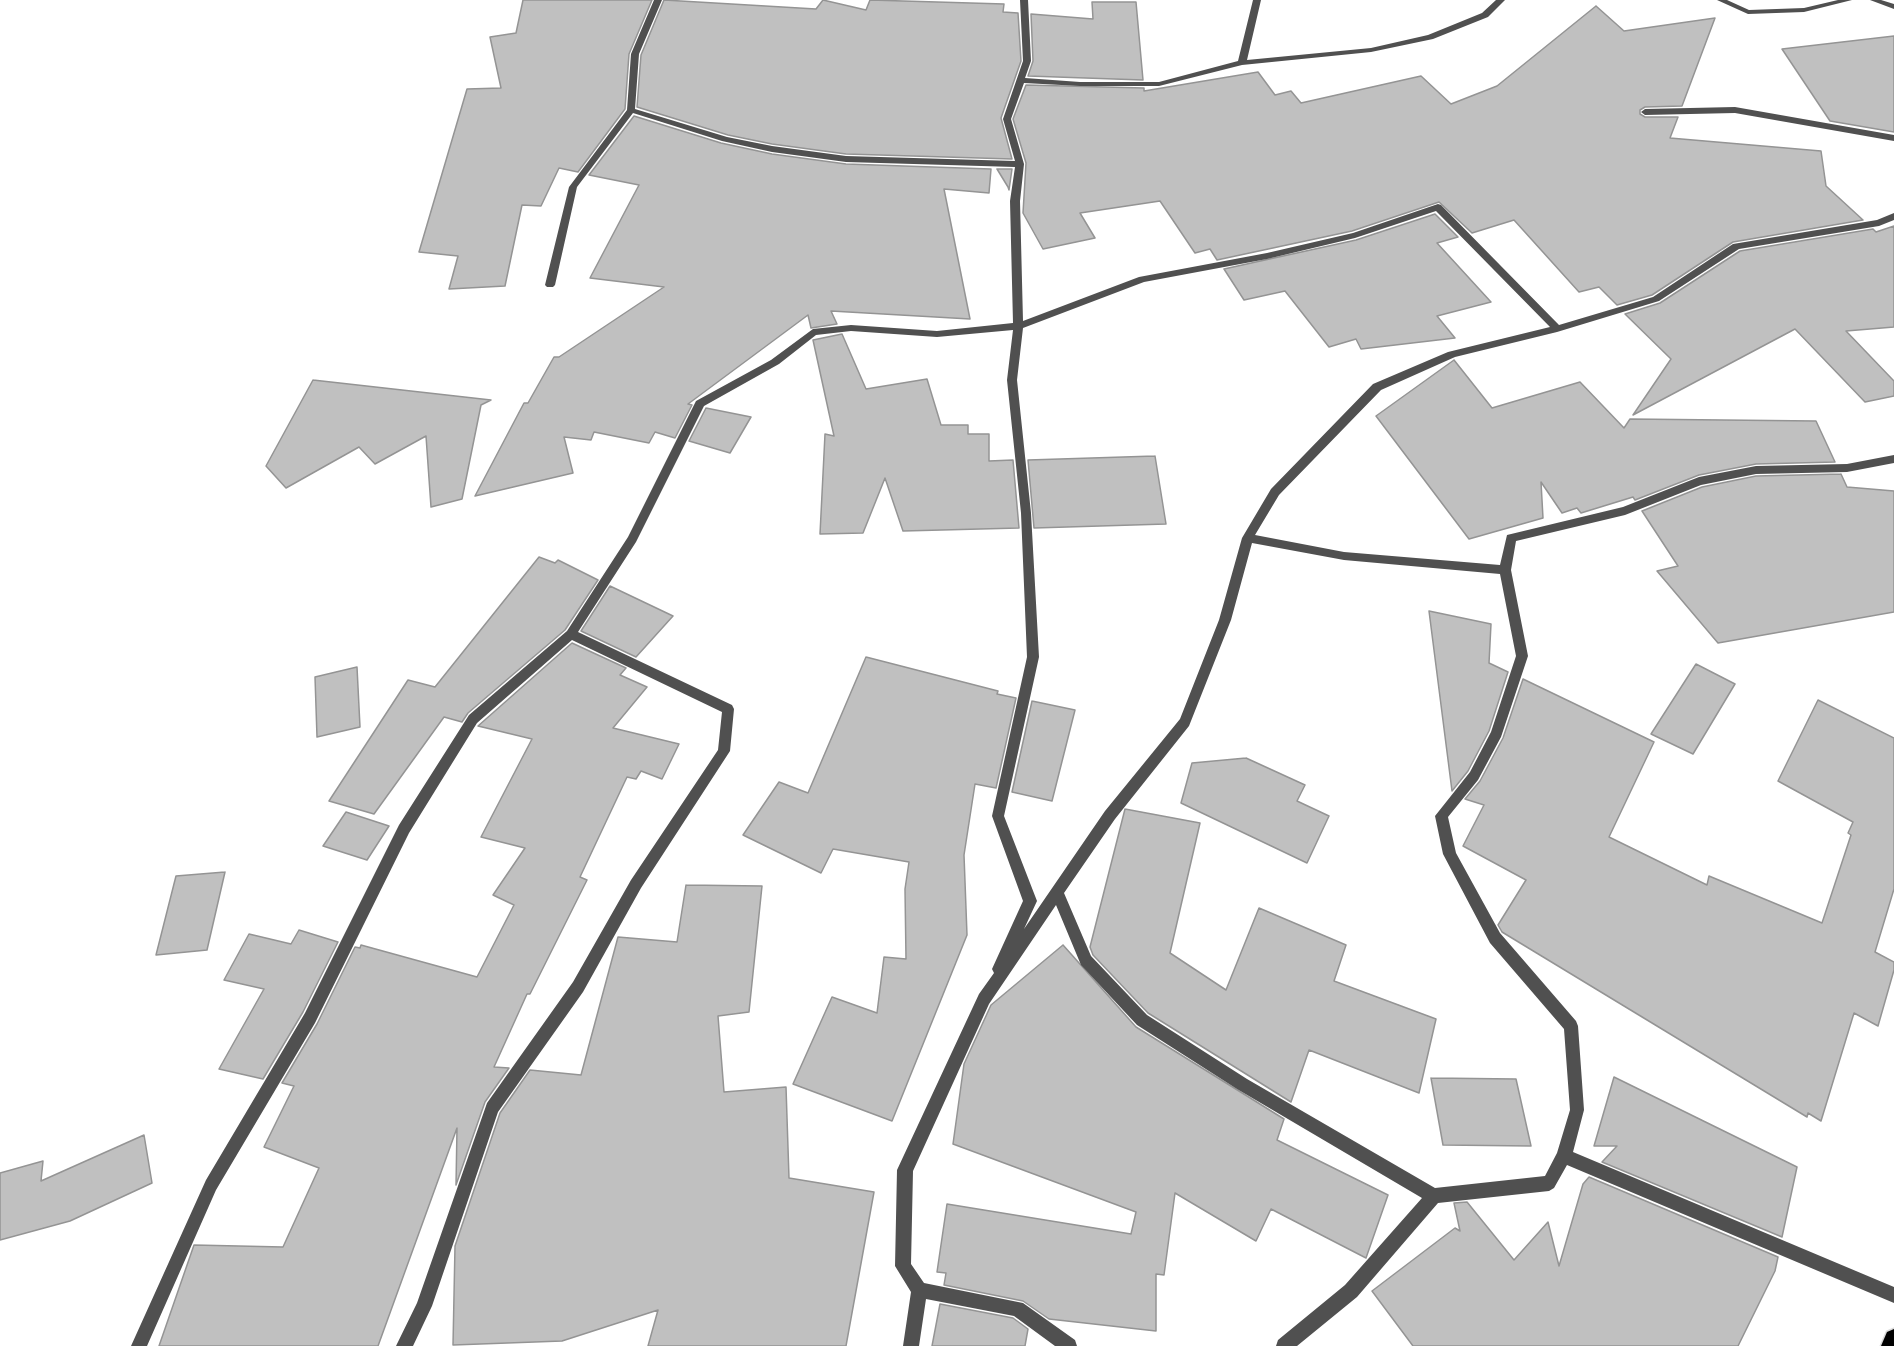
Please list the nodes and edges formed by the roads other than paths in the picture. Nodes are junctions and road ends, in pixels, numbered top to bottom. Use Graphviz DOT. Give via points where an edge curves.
graph roads {
  1 [pos="657,0"];
  2 [pos="1024,0"];
  3 [pos="1257,0"];
  4 [pos="1501,0"];
  5 [pos="1721,0"];
  6 [pos="1848,0"];
  7 [pos="1874,0"];
  8 [pos="1894,7"];
  9 [pos="1242,63"];
  10 [pos="1021,80"];
  11 [pos="631,110"];
  12 [pos="1645,112"];
  13 [pos="1894,138"];
  14 [pos="1020,164"];
  15 [pos="1894,216"];
  16 [pos="550,285"];
  17 [pos="1018,326"];
  18 [pos="1557,329"];
  19 [pos="1894,459"];
  20 [pos="1248,538"];
  21 [pos="1505,570"];
  22 [pos="571,634"];
  23 [pos="1058,894"];
  24 [pos="984,999"];
  25 [pos="1564,1156"];
  26 [pos="1434,1196"];
  27 [pos="919,1290"];
  28 [pos="1894,1295"];
  29 [pos="1894,1339"];
  30 [pos="139,1346"];
  31 [pos="404,1346"];
  32 [pos="911,1346"];
  33 [pos="1069,1346"];
  34 [pos="1284,1346"];
  35 [pos="1891,1346"];
  1 -- 11 [label="street" via="635,54"];
  2 -- 10 [label="street" via="1027,61"];
  3 -- 9 [label="street"];
  4 -- 9 [label="street" via="1485,15 1430,37 1371,50"];
  5 -- 6 [label="street" via="1748,12 1804,10"];
  7 -- 8 [label="street"];
  9 -- 10 [label="street" via="1159,84"];
  10 -- 14 [label="street" via="1007,119"];
  11 -- 14 [label="street" via="725,139 846,159"];
  11 -- 16 [label="street" via="573,187"];
  12 -- 13 [label="street" via="1735,110"];
  14 -- 17 [label="street" via="1015,201"];
  15 -- 18 [label="street" via="1879,223 1736,246 1656,299"];
  17 -- 18 [label="street" via="1142,279 1355,235 1438,207"];
  17 -- 22 [label="street" via="937,334 851,328 813,332 776,362 700,404 632,539"];
  17 -- 24 [label="street" via="1012,381 1026,513 1034,657 998,816 1030,901"];
  18 -- 20 [label="street" via="1452,354 1377,387 1275,492"];
  19 -- 21 [label="street" via="1847,468 1756,470 1700,481 1625,511 1511,538"];
  20 -- 21 [label="street" via="1344,556"];
  20 -- 23 [label="street" via="1225,620 1185,722 1110,815"];
  21 -- 25 [label="street" via="1522,657 1497,733 1474,776 1441,816 1450,854 1495,938 1571,1026 1578,1110"];
  22 -- 30 [label="street" via="473,719 404,829 310,1018 211,1185"];
  22 -- 31 [label="street" via="728,710 724,751 636,884 578,987 492,1108 424,1306"];
  23 -- 24 [label="street"];
  23 -- 26 [label="street" via="1086,960 1142,1020 1242,1084"];
  24 -- 27 [label="street" via="905,1170 903,1266"];
  25 -- 26 [label="street" via="1549,1183"];
  25 -- 28 [label="street"];
  26 -- 34 [label="street" via="1351,1291"];
  27 -- 32 [label="street"];
  27 -- 33 [label="street" via="1017,1309"];
  29 -- 35 [label="main road"];
}
